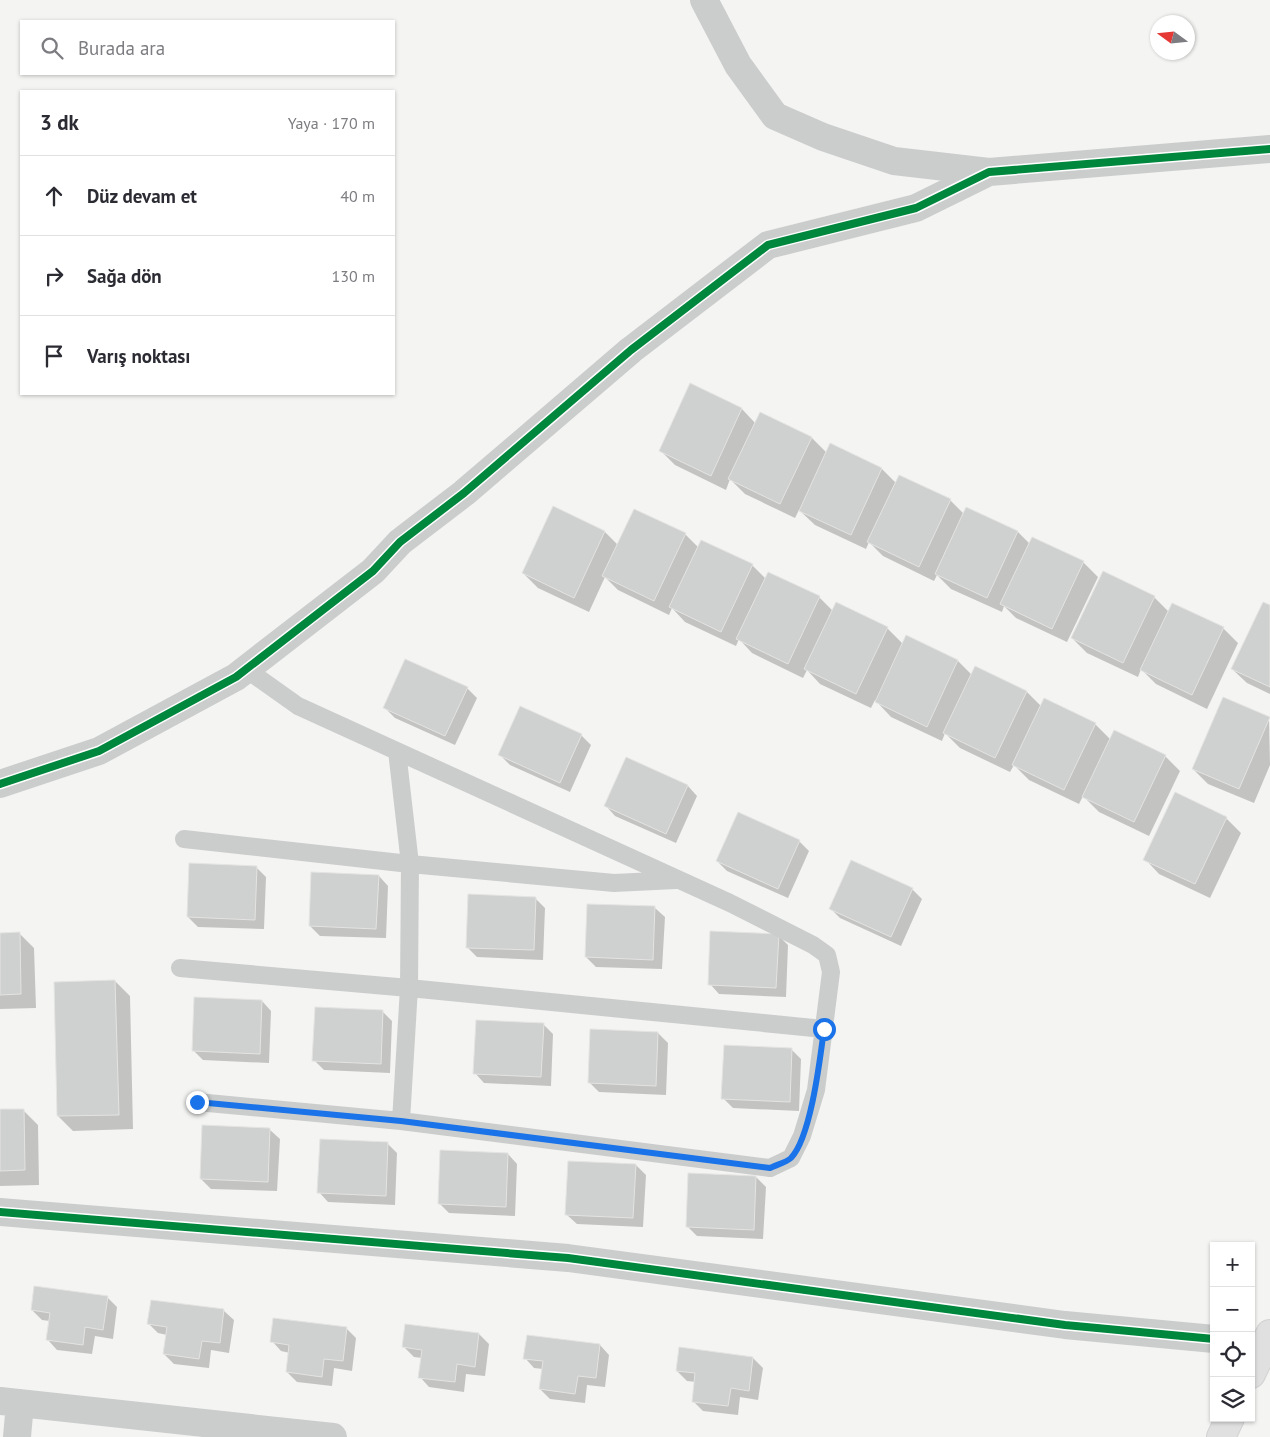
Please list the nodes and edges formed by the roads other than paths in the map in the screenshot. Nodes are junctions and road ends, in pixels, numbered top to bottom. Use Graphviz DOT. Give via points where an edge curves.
graph roads {
  1 [pos="704,0"];
  2 [pos="1270,149"];
  3 [pos="989,172"];
  4 [pos="246,669"];
  5 [pos="398,751"];
  6 [pos="0,784"];
  7 [pos="184,839"];
  8 [pos="410,864"];
  9 [pos="680,880"];
  10 [pos="180,968"];
  11 [pos="409,988"];
  12 [pos="824,1029"];
  13 [pos="197,1102"];
  14 [pos="401,1121"];
  15 [pos="0,1212"];
  16 [pos="1210,1339"];
  17 [pos="1262,1340"];
  18 [pos="1255,1362"];
  19 [pos="10,1402"];
  20 [pos="1228,1422"];
  21 [pos="17,1437"];
  22 [pos="333,1437"];
  23 [pos="1221,1437"];
  1 -- 3 [label="street" via="738,65 775,116 823,137 894,161"];
  2 -- 3 [label="street"];
  3 -- 4 [label="street" via="916,208 768,245 630,350 486,475 400,542 373,571"];
  4 -- 5 [label="lane" via="298,706"];
  4 -- 6 [label="street" via="99,751"];
  5 -- 8 [label="lane"];
  5 -- 9 [label="lane"];
  7 -- 8 [label="lane"];
  8 -- 9 [label="lane" via="614,883"];
  8 -- 11 [label="lane"];
  9 -- 12 [label="lane" via="813,945 827,956 831,972"];
  10 -- 11 [label="lane"];
  11 -- 12 [label="lane"];
  11 -- 14 [label="lane"];
  12 -- 14 [label="lane" via="816,1090 802,1136 791,1158 770,1168"];
  13 -- 14 [label="lane"];
  15 -- 16 [label="street" via="568,1258 1065,1325"];
  17 -- 18 [label="highway"];
  19 -- 21 [label="street"];
  19 -- 22 [label="street"];
  20 -- 23 [label="highway"];
}
